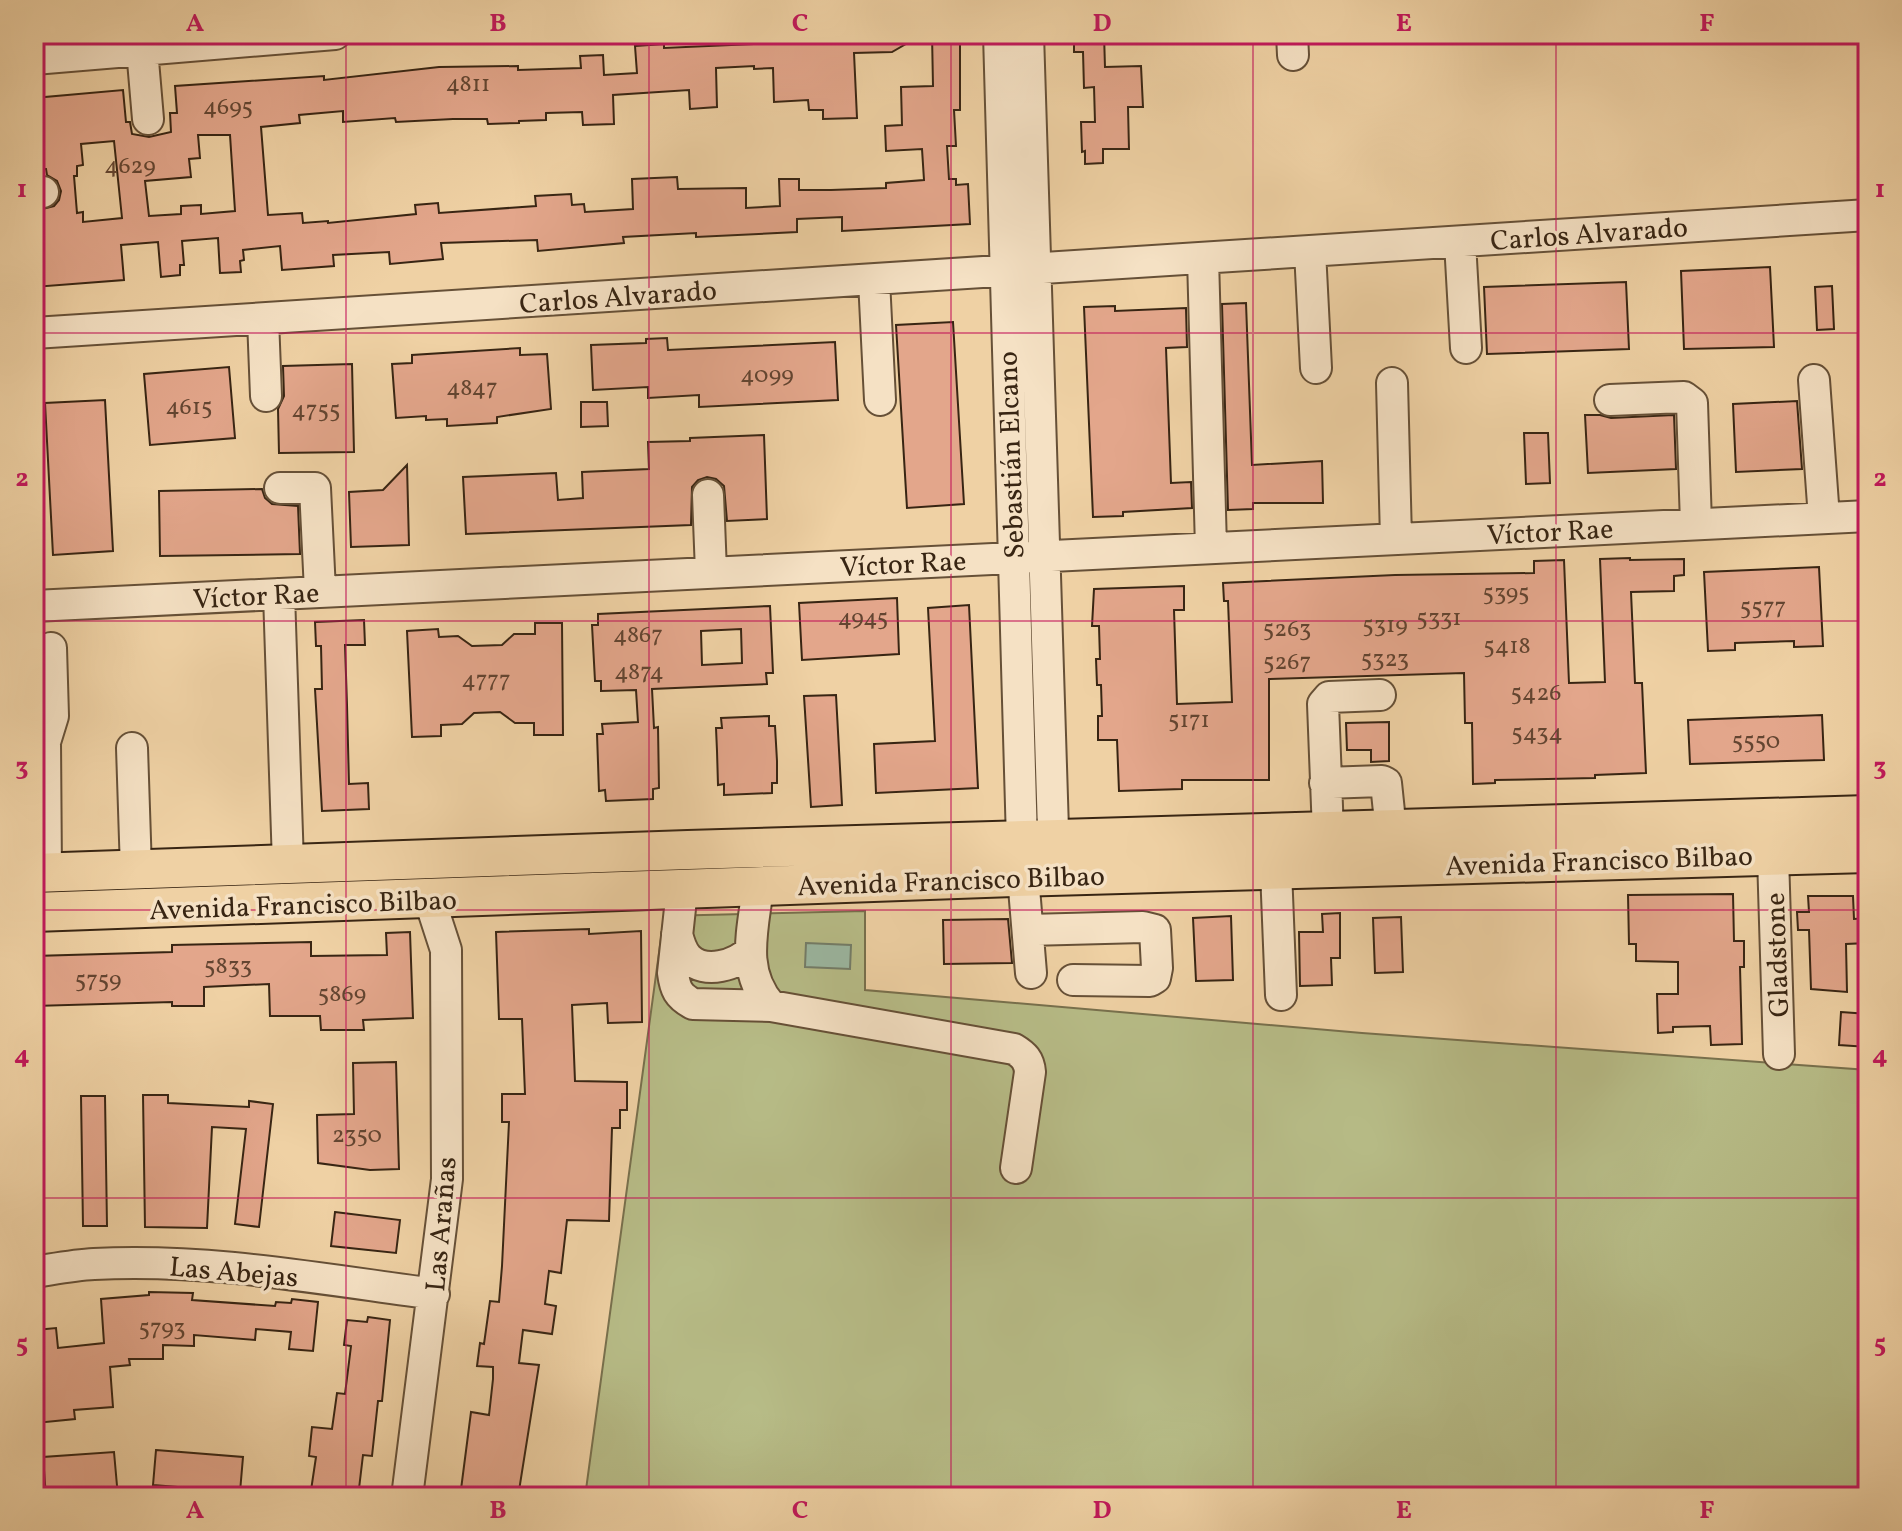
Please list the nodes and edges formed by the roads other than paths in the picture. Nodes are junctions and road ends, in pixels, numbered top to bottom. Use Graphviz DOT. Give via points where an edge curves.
graph roads {
  1 [pos="335,34"];
  2 [pos="999,34"];
  3 [pos="1028,34"];
  4 [pos="218,38"];
  5 [pos="133,44"];
  6 [pos="38,51"];
  7 [pos="148,119"];
  8 [pos="1868,215"];
  9 [pos="1460,242"];
  10 [pos="1310,251"];
  11 [pos="1203,258"];
  12 [pos="1035,269"];
  13 [pos="1005,271"];
  14 [pos="874,280"];
  15 [pos="263,319"];
  16 [pos="34,333"];
  17 [pos="1466,348"];
  18 [pos="1316,368"];
  19 [pos="1814,380"];
  20 [pos="1392,383"];
  21 [pos="266,396"];
  22 [pos="880,400"];
  23 [pos="1610,400"];
  24 [pos="280,488"];
  25 [pos="708,495"];
  26 [pos="1868,516"];
  27 [pos="1824,518"];
  28 [pos="1696,524"];
  29 [pos="1396,539"];
  30 [pos="1211,548"];
  31 [pos="1045,556"];
  32 [pos="1013,558"];
  33 [pos="711,572"];
  34 [pos="320,591"];
  35 [pos="279,594"];
  36 [pos="34,606"];
  37 [pos="51,648"];
  38 [pos="1380,695"];
  39 [pos="132,748"];
  40 [pos="1325,783"];
  41 [pos="1868,815"];
  42 [pos="1391,831"];
  43 [pos="1328,832"];
  44 [pos="1868,853"];
  45 [pos="1773,856"];
  46 [pos="496,857"];
  47 [pos="1039,858"];
  48 [pos="288,864"];
  49 [pos="136,870"];
  50 [pos="1276,870"];
  51 [pos="40,873"];
  52 [pos="758,887"];
  53 [pos="682,890"];
  54 [pos="482,898"];
  55 [pos="433,900"];
  56 [pos="34,912"];
  57 [pos="1028,930"];
  58 [pos="677,934"];
  59 [pos="446,950"];
  60 [pos="751,950"];
  61 [pos="1031,973"];
  62 [pos="1073,980"];
  63 [pos="1281,995"];
  64 [pos="771,1006"];
  65 [pos="1779,1054"];
  66 [pos="1016,1168"];
  67 [pos="34,1272"];
  68 [pos="434,1294"];
  69 [pos="407,1497"];
  1 -- 4 [label="street"];
  2 -- 13 [label="street, Sebastián Elcano"];
  3 -- 12 [label="street, Sebastián Elcano"];
  4 -- 5 [label="street"];
  5 -- 6 [label="street"];
  5 -- 7 [label="street"];
  8 -- 9 [label="street, Carlos Alvarado"];
  9 -- 10 [label="street, Carlos Alvarado"];
  9 -- 17 [label="street"];
  10 -- 11 [label="street, Carlos Alvarado"];
  10 -- 18 [label="street"];
  11 -- 12 [label="street, Carlos Alvarado"];
  11 -- 30 [label="street"];
  12 -- 13 [label="street, Carlos Alvarado"];
  12 -- 31 [label="street, Sebastián Elcano"];
  13 -- 14 [label="street, Carlos Alvarado"];
  13 -- 32 [label="street, Sebastián Elcano"];
  14 -- 15 [label="street, Carlos Alvarado"];
  14 -- 22 [label="street"];
  15 -- 16 [label="street, Carlos Alvarado"];
  15 -- 21 [label="street"];
  19 -- 27 [label="street"];
  20 -- 29 [label="street"];
  23 -- 28 [label="street" via="1684,397 1692,403"];
  24 -- 34 [label="street" via="315,488"];
  25 -- 33 [label="street"];
  26 -- 27 [label="street, Víctor Rae"];
  27 -- 28 [label="street, Víctor Rae"];
  28 -- 29 [label="street, Víctor Rae"];
  29 -- 30 [label="street, Víctor Rae"];
  30 -- 31 [label="street, Víctor Rae"];
  31 -- 32 [label="street, Víctor Rae"];
  31 -- 47 [label="street, Sebastián Elcano"];
  32 -- 33 [label="street, Víctor Rae"];
  32 -- 47 [label="street, Sebastián Elcano"];
  33 -- 34 [label="street, Víctor Rae"];
  34 -- 35 [label="street, Víctor Rae"];
  35 -- 36 [label="street, Víctor Rae"];
  35 -- 48 [label="street"];
  37 -- 51 [label="street" via="53,716 45,742"];
  38 -- 40 [label="street" via="1329,697 1323,704"];
  39 -- 49 [label="street"];
  40 -- 42 [label="street" via="1386,783"];
  40 -- 43 [label="street"];
  41 -- 42 [label="main road, Avenida Francisco Bilbao"];
  42 -- 43 [label="main road, Avenida Francisco Bilbao"];
  43 -- 47 [label="main road, Avenida Francisco Bilbao"];
  44 -- 45 [label="main road, Avenida Francisco Bilbao"];
  45 -- 50 [label="main road, Avenida Francisco Bilbao"];
  45 -- 65 [label="street, Gladstone"];
  46 -- 47 [label="main road, Avenida Francisco Bilbao"];
  46 -- 48 [label="main road, Avenida Francisco Bilbao"];
  46 -- 55 [label="main road" via="446,878"];
  47 -- 50 [label="main road, Avenida Francisco Bilbao"];
  47 -- 52 [label="main road, Avenida Francisco Bilbao"];
  47 -- 57 [label="street"];
  48 -- 49 [label="main road, Avenida Francisco Bilbao"];
  49 -- 51 [label="main road, Avenida Francisco Bilbao"];
  50 -- 63 [label="street"];
  52 -- 53 [label="main road, Avenida Francisco Bilbao"];
  52 -- 60 [label="street"];
  53 -- 54 [label="main road, Avenida Francisco Bilbao"];
  53 -- 58 [label="street"];
  54 -- 55 [label="main road, Avenida Francisco Bilbao"];
  54 -- 59 [label="street, Las Arañas" via="470,907"];
  55 -- 56 [label="main road, Avenida Francisco Bilbao"];
  55 -- 59 [label="street, Las Arañas"];
  57 -- 61 [label="street"];
  57 -- 62 [label="street" via="1155,930 1155,978"];
  58 -- 60 [label="street" via="687,957 704,966 729,965"];
  58 -- 64 [label="street" via="673,973 681,998 693,1004"];
  59 -- 68 [label="street, Las Arañas" via="447,1179"];
  60 -- 64 [label="street" via="754,981"];
  64 -- 66 [label="street" via="1024,1054 1030,1072"];
  67 -- 68 [label="street, Las Abejas" via="90,1264 213,1266"];
  68 -- 69 [label="street, Las Arañas"];
}
